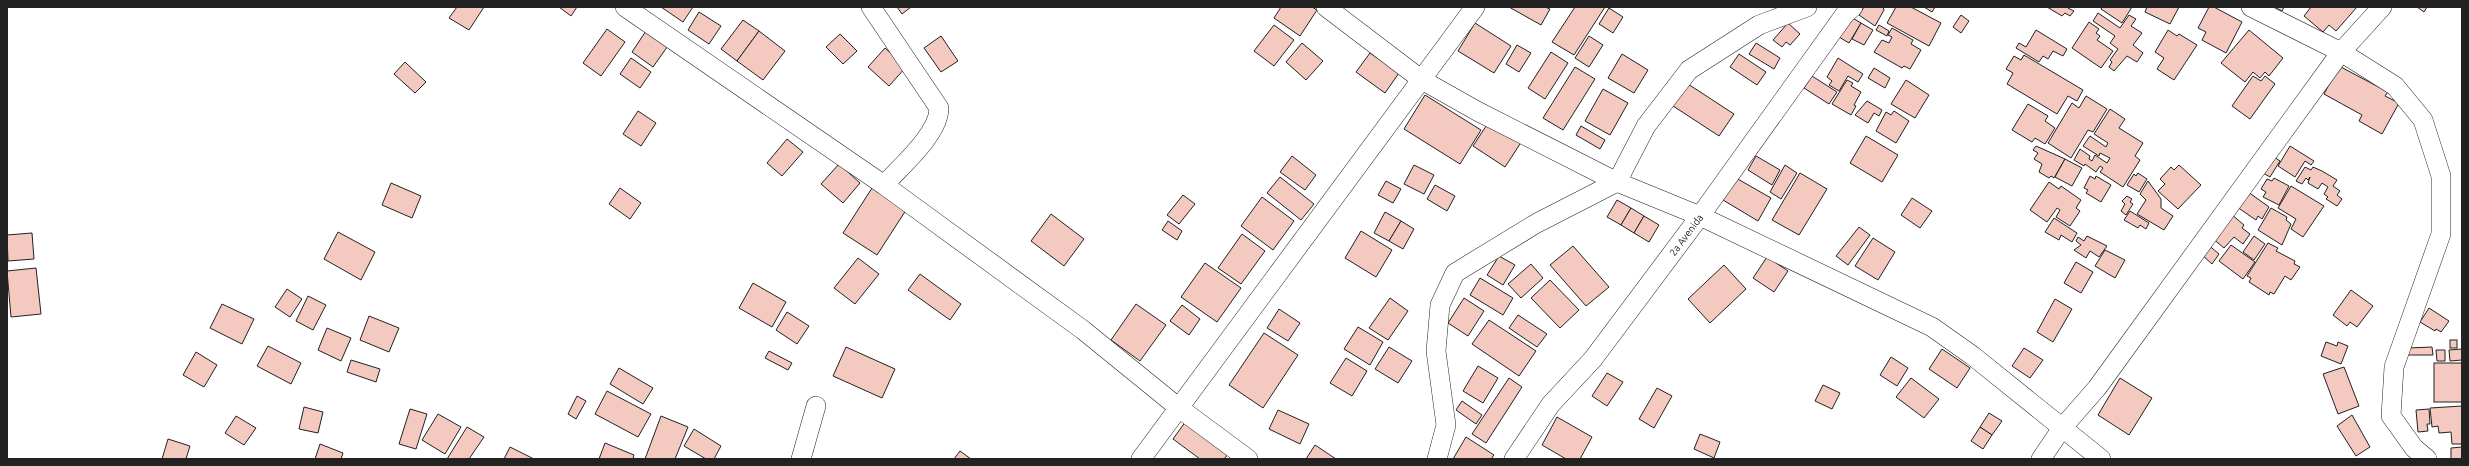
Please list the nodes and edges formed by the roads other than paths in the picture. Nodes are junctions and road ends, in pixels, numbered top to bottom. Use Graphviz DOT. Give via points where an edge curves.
graph roads {
  1 [pos="625,7"];
  2 [pos="871,7"];
  3 [pos="1326,7"];
  4 [pos="1475,7"];
  5 [pos="1807,7"];
  6 [pos="1853,7"];
  7 [pos="2251,7"];
  8 [pos="2382,7"];
  9 [pos="2342,52"];
  10 [pos="1422,80"];
  11 [pos="1617,182"];
  12 [pos="884,185"];
  13 [pos="1700,216"];
  14 [pos="816,406"];
  15 [pos="1179,408"];
  16 [pos="2062,428"];
  17 [pos="801,459"];
  18 [pos="1142,459"];
  19 [pos="1248,459"];
  20 [pos="1437,459"];
  21 [pos="1514,459"];
  22 [pos="2041,459"];
  23 [pos="2101,459"];
  24 [pos="2427,459"];
  1 -- 12 [label="street"];
  2 -- 12 [label="street" via="939,108 939,118 935,126"];
  3 -- 10 [label="street"];
  4 -- 10 [label="street"];
  5 -- 11 [label="street" via="1759,24 1689,70 1646,126"];
  6 -- 13 [label="street, 2a Avenida" via="1845,14"];
  7 -- 9 [label="street"];
  8 -- 9 [label="street"];
  9 -- 16 [label="street" via="2097,388"];
  9 -- 24 [label="street" via="2395,86 2423,120 2440,176 2441,234 2394,367 2391,416 2414,448"];
  10 -- 11 [label="street"];
  10 -- 15 [label="street"];
  11 -- 13 [label="street"];
  11 -- 20 [label="street" via="1537,223 1455,273 1440,305 1437,344 1439,383 1446,425"];
  12 -- 15 [label="street" via="1083,330"];
  13 -- 16 [label="street" via="1932,327 1973,356"];
  13 -- 21 [label="street, 2a Avenida" via="1594,359 1551,404"];
  14 -- 17 [label="street"];
  15 -- 18 [label="street"];
  15 -- 19 [label="street"];
  16 -- 22 [label="street"];
  16 -- 23 [label="street"];
}
